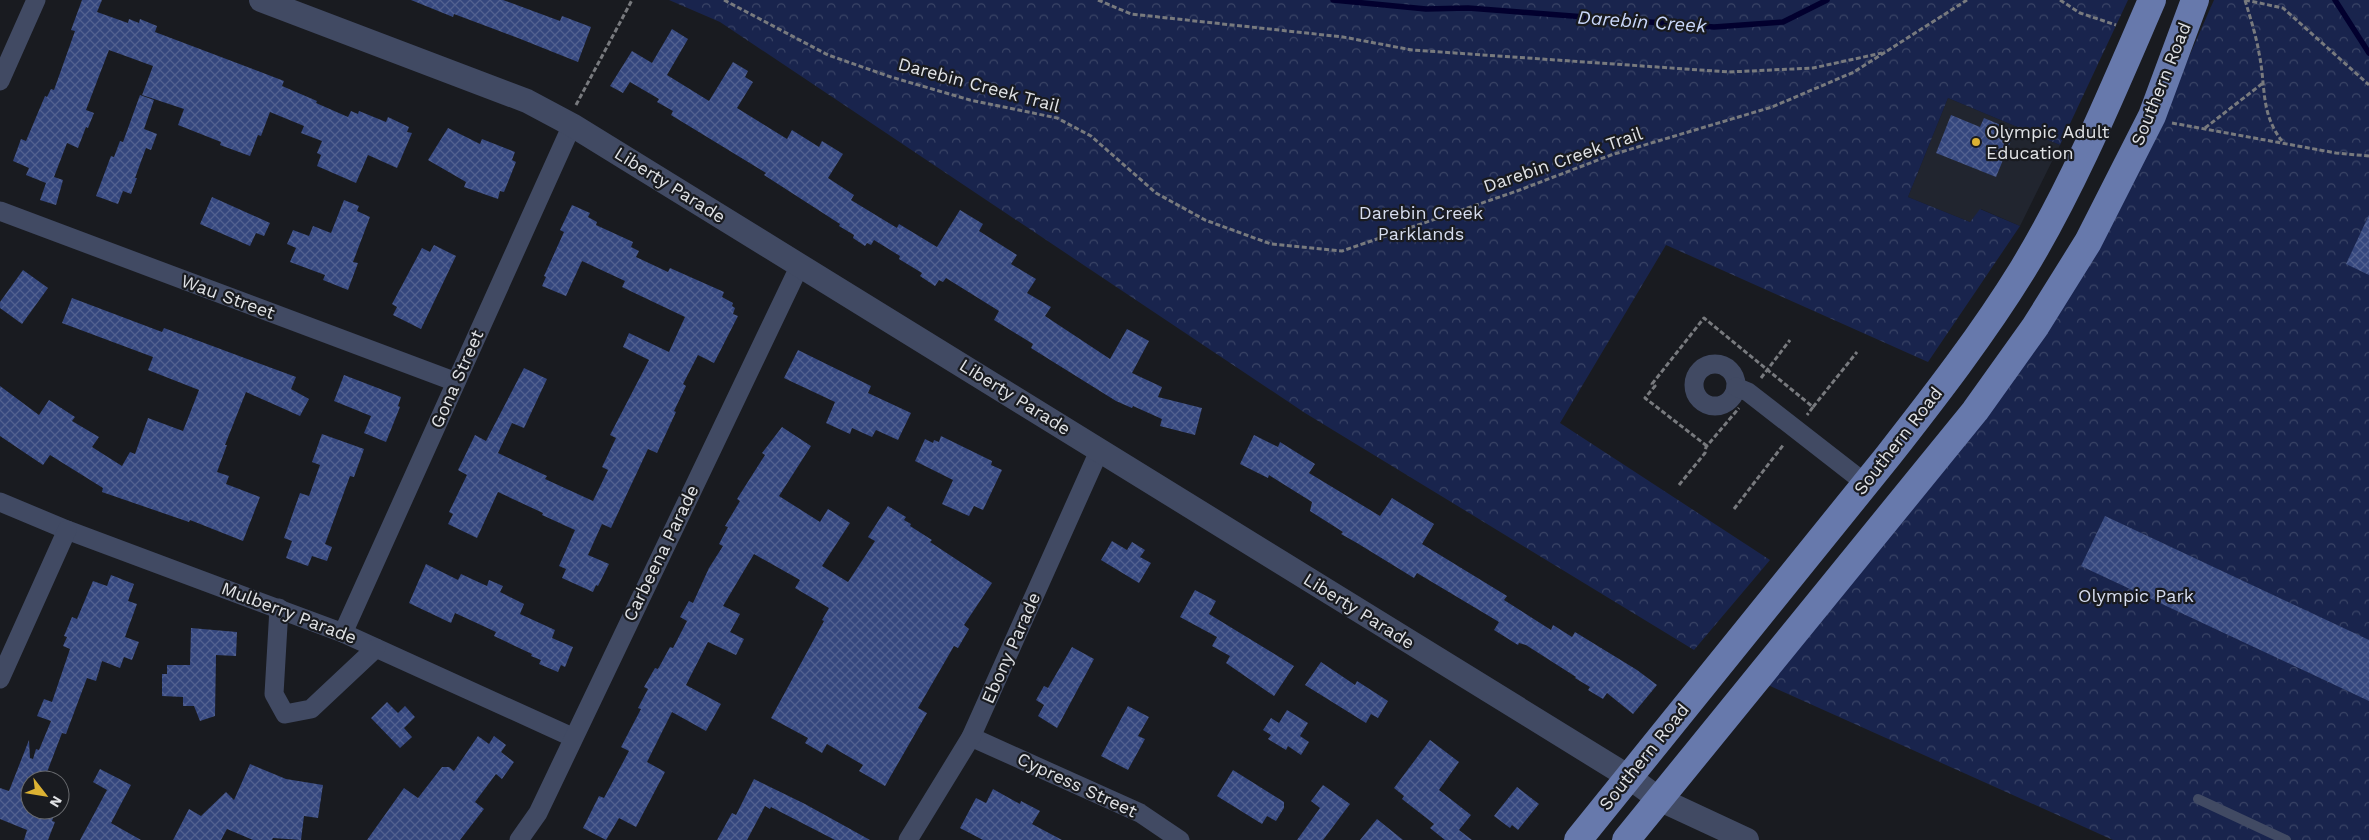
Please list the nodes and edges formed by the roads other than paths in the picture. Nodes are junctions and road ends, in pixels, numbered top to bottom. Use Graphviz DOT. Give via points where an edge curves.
graph roads {
  1 [pos="36,0"];
  2 [pos="261,0"];
  3 [pos="2152,0"];
  4 [pos="2195,2"];
  5 [pos="0,81"];
  6 [pos="572,125"];
  7 [pos="0,211"];
  8 [pos="800,264"];
  9 [pos="456,382"];
  10 [pos="1743,390"];
  11 [pos="1100,449"];
  12 [pos="1865,483"];
  13 [pos="0,502"];
  14 [pos="67,530"];
  15 [pos="278,608"];
  16 [pos="343,633"];
  17 [pos="376,648"];
  18 [pos="0,679"];
  19 [pos="572,737"];
  20 [pos="971,737"];
  21 [pos="1629,776"];
  22 [pos="1659,799"];
  23 [pos="2198,799"];
  24 [pos="519,840"];
  25 [pos="908,840"];
  26 [pos="1180,840"];
  27 [pos="1578,840"];
  28 [pos="1626,840"];
  29 [pos="1747,840"];
  30 [pos="2286,840"];
  1 -- 5 [label="street"];
  2 -- 6 [label="street, Liberty Parade" via="527,101"];
  3 -- 12 [label="main road, Southern Road" via="2100,118 2023,269 1929,403"];
  4 -- 22 [label="main road, Southern Road" via="2152,116 2088,242 2035,327 1975,411"];
  6 -- 8 [label="street, Liberty Parade"];
  6 -- 9 [label="street, Gona Street"];
  7 -- 9 [label="street, Wau Street"];
  8 -- 11 [label="street, Liberty Parade"];
  8 -- 19 [label="street, Carbeena Parade"];
  9 -- 16 [label="street, Gona Street"];
  10 -- 12 [label="street"];
  11 -- 20 [label="street, Ebony Parade"];
  11 -- 21 [label="street, Liberty Parade"];
  12 -- 21 [label="main road, Southern Road"];
  13 -- 14 [label="street, Mulberry Parade"];
  14 -- 15 [label="street, Mulberry Parade"];
  14 -- 18 [label="street"];
  15 -- 16 [label="street, Mulberry Parade"];
  15 -- 17 [label="street" via="274,694 285,714 311,709"];
  16 -- 17 [label="street, Mulberry Parade"];
  17 -- 19 [label="street, Mulberry Parade"];
  19 -- 24 [label="street, Carbeena Parade" via="538,813"];
  20 -- 25 [label="street, Ebony Parade"];
  20 -- 26 [label="street, Cypress Street" via="1140,813"];
  21 -- 22 [label="street, Liberty Parade"];
  21 -- 27 [label="main road, Southern Road"];
  22 -- 28 [label="main road, Southern Road"];
  22 -- 29 [label="street, Liberty Parade"];
  23 -- 30 [label="lane"];
}
